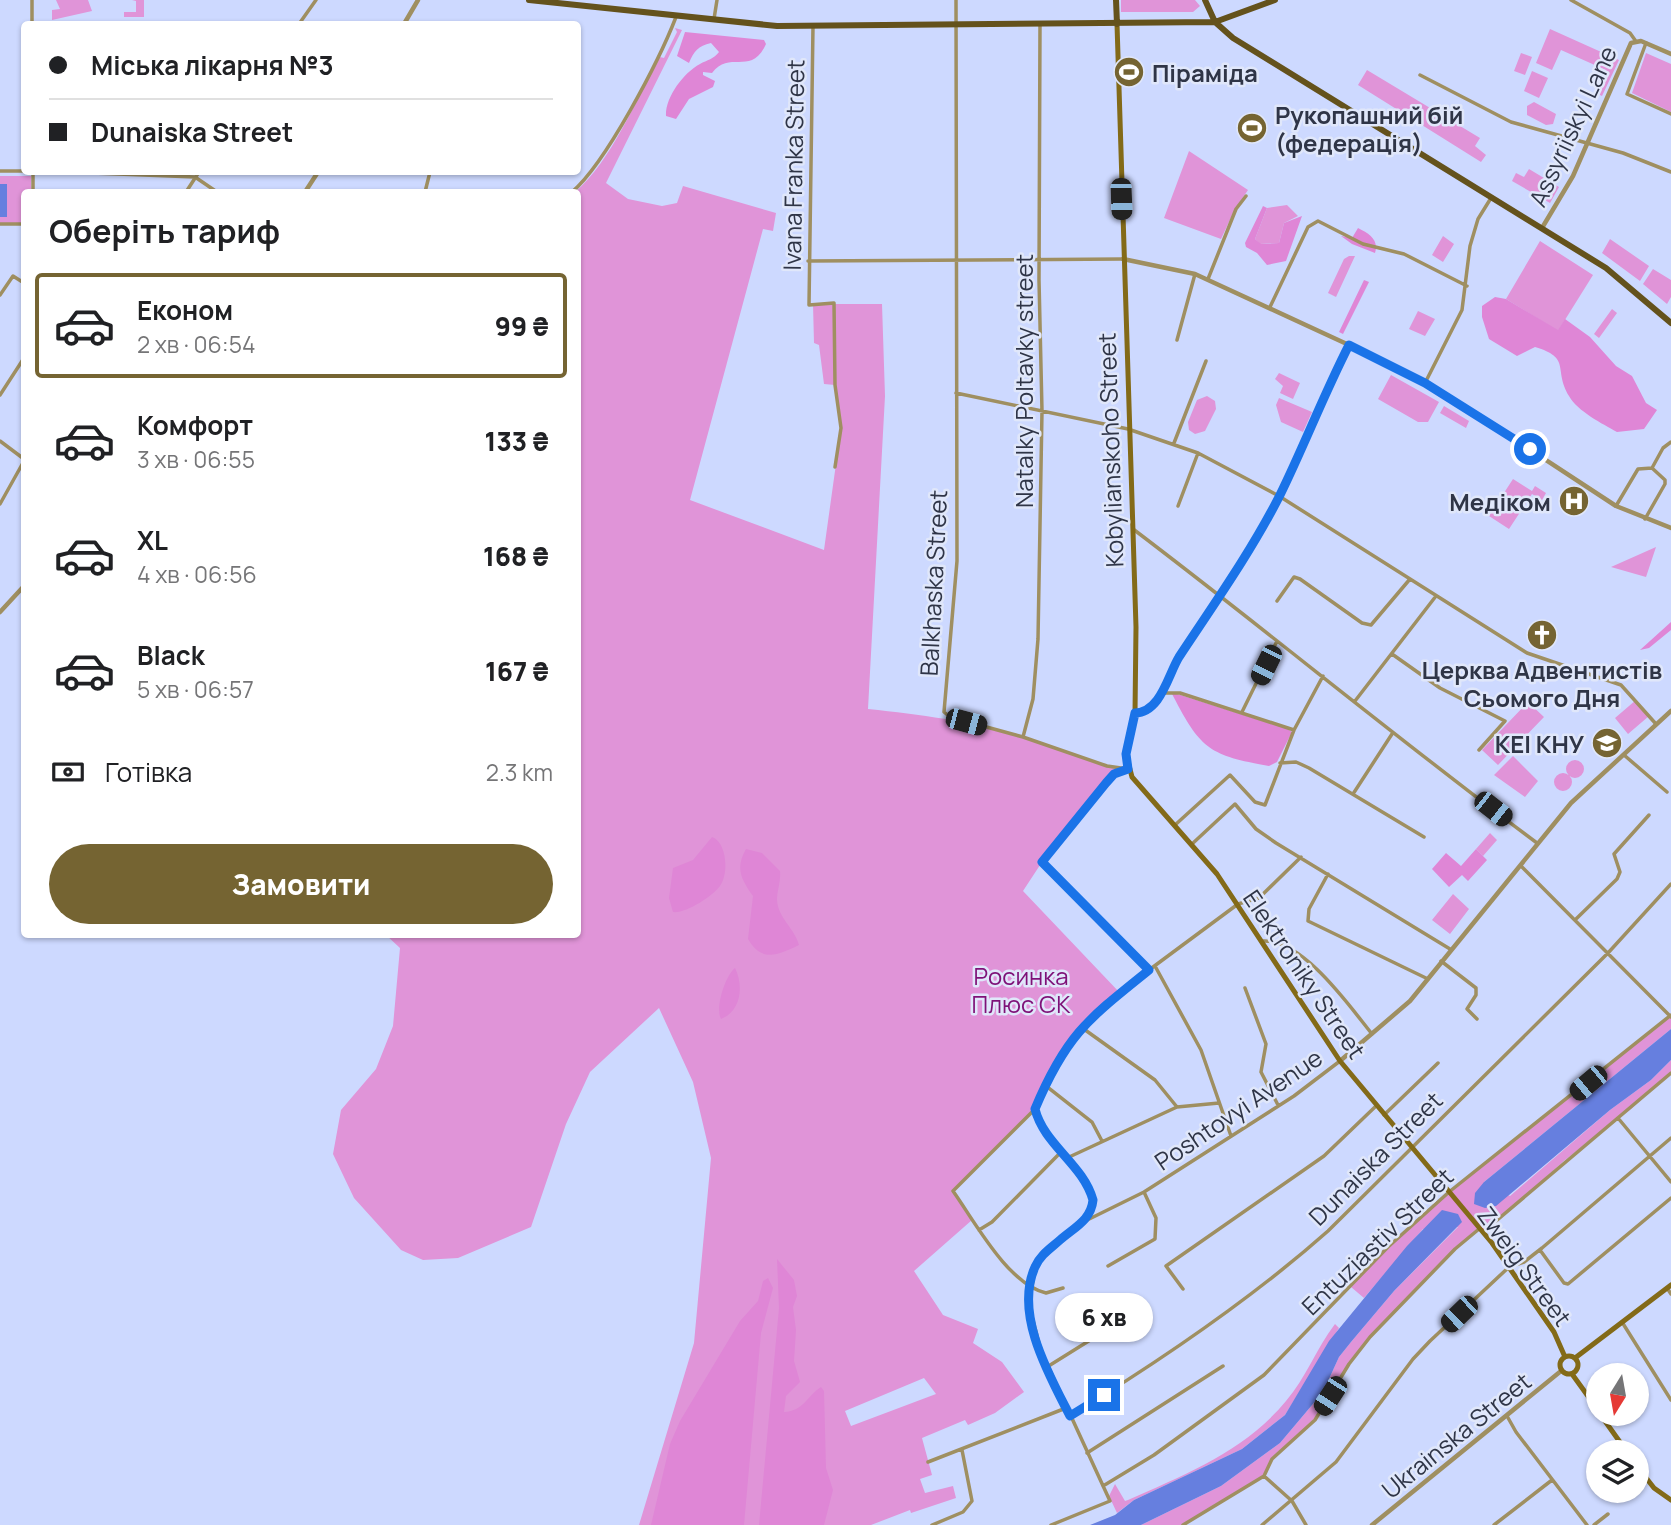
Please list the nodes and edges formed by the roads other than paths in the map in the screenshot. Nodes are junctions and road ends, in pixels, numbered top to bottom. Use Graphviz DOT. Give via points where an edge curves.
graph roads {
  1 [pos="32,0"];
  2 [pos="316,0"];
  3 [pos="418,0"];
  4 [pos="529,0"];
  5 [pos="717,0"];
  6 [pos="956,0"];
  7 [pos="1116,0"];
  8 [pos="1205,0"];
  9 [pos="1275,0"];
  10 [pos="1571,0"];
  11 [pos="676,17"];
  12 [pos="32,21"];
  13 [pos="301,21"];
  14 [pos="406,21"];
  15 [pos="714,21"];
  16 [pos="1215,22"];
  17 [pos="1040,24"];
  18 [pos="1117,24"];
  19 [pos="956,25"];
  20 [pos="813,26"];
  21 [pos="1635,40"];
  22 [pos="1646,43"];
  23 [pos="1671,54"];
  24 [pos="1420,75"];
  25 [pos="1671,114"];
  26 [pos="1587,142"];
  27 [pos="0,171"];
  28 [pos="21,171"];
  29 [pos="1671,172"];
  30 [pos="143,175"];
  31 [pos="195,177"];
  32 [pos="188,189"];
  33 [pos="213,189"];
  34 [pos="575,189"];
  35 [pos="1246,196"];
  36 [pos="1491,198"];
  37 [pos="0,224"];
  38 [pos="21,224"];
  39 [pos="1542,229"];
  40 [pos="1123,259"];
  41 [pos="1041,260"];
  42 [pos="808,261"];
  43 [pos="955,262"];
  44 [pos="1195,274"];
  45 [pos="1208,279"];
  46 [pos="21,282"];
  47 [pos="1467,286"];
  48 [pos="0,295"];
  49 [pos="1270,307"];
  50 [pos="1671,323"];
  51 [pos="1177,340"];
  52 [pos="1349,345"];
  53 [pos="1206,361"];
  54 [pos="21,363"];
  55 [pos="1425,383"];
  56 [pos="956,393"];
  57 [pos="0,395"];
  58 [pos="1042,411"];
  59 [pos="1128,429"];
  60 [pos="0,441"];
  61 [pos="1671,442"];
  62 [pos="1174,443"];
  63 [pos="1198,453"];
  64 [pos="21,458"];
  65 [pos="21,466"];
  66 [pos="835,467"];
  67 [pos="1652,468"];
  68 [pos="1279,496"];
  69 [pos="0,504"];
  70 [pos="1178,506"];
  71 [pos="1616,506"];
  72 [pos="1644,520"];
  73 [pos="1131,528"];
  74 [pos="1671,528"];
  75 [pos="1410,579"];
  76 [pos="21,589"];
  77 [pos="1222,596"];
  78 [pos="1436,596"];
  79 [pos="1277,601"];
  80 [pos="0,612"];
  81 [pos="1277,641"];
  82 [pos="1392,654"];
  83 [pos="1323,676"];
  84 [pos="1160,694"];
  85 [pos="1355,701"];
  86 [pos="1671,711"];
  87 [pos="1242,712"];
  88 [pos="1135,713"];
  89 [pos="1656,724"];
  90 [pos="1294,730"];
  91 [pos="1392,734"];
  92 [pos="1023,737"];
  93 [pos="1479,750"];
  94 [pos="1622,754"];
  95 [pos="1280,763"];
  96 [pos="1128,769"];
  97 [pos="1667,792"];
  98 [pos="1353,794"];
  99 [pos="1649,815"];
  100 [pos="1174,826"];
  101 [pos="1424,837"];
  102 [pos="1537,843"];
  103 [pos="1191,845"];
  104 [pos="1301,857"];
  105 [pos="1519,864"];
  106 [pos="1329,873"];
  107 [pos="1671,884"];
  108 [pos="1238,904"];
  109 [pos="1576,919"];
  110 [pos="1264,941"];
  111 [pos="1450,949"];
  112 [pos="1608,953"];
  113 [pos="1441,961"];
  114 [pos="1155,966"];
  115 [pos="1149,970"];
  116 [pos="1428,979"];
  117 [pos="1245,988"];
  118 [pos="1671,1016"];
  119 [pos="1477,1019"];
  120 [pos="1080,1027"];
  121 [pos="1372,1034"];
  122 [pos="1340,1061"];
  123 [pos="1438,1063"];
  124 [pos="1671,1073"];
  125 [pos="1045,1085"];
  126 [pos="1219,1103"];
  127 [pos="1278,1105"];
  128 [pos="1377,1106"];
  129 [pos="1177,1107"];
  130 [pos="1035,1109"];
  131 [pos="1384,1115"];
  132 [pos="1618,1118"];
  133 [pos="1231,1136"];
  134 [pos="1671,1138"];
  135 [pos="1102,1141"];
  136 [pos="1412,1148"];
  137 [pos="1061,1152"];
  138 [pos="1650,1156"];
  139 [pos="1067,1158"];
  140 [pos="1671,1182"];
  141 [pos="1143,1192"];
  142 [pos="1448,1192"];
  143 [pos="1453,1198"];
  144 [pos="1671,1198"];
  145 [pos="1087,1220"];
  146 [pos="978,1230"];
  147 [pos="1481,1231"];
  148 [pos="1539,1250"];
  149 [pos="1108,1266"];
  150 [pos="1509,1267"];
  151 [pos="1030,1286"];
  152 [pos="1063,1288"];
  153 [pos="1183,1289"];
  154 [pos="1670,1289"];
  155 [pos="1140,1309"];
  156 [pos="1621,1322"];
  157 [pos="1565,1357"];
  158 [pos="1576,1359"];
  159 [pos="1223,1366"];
  160 [pos="1047,1367"];
  161 [pos="1561,1371"];
  162 [pos="1572,1374"];
  163 [pos="1586,1394"];
  164 [pos="1671,1401"];
  165 [pos="1066,1408"];
  166 [pos="1070,1416"];
  167 [pos="1507,1416"];
  168 [pos="962,1450"];
  169 [pos="1087,1453"];
  170 [pos="928,1462"];
  171 [pos="1264,1476"];
  172 [pos="1552,1480"];
  173 [pos="1649,1482"];
  174 [pos="1103,1486"];
  175 [pos="1671,1500"];
  176 [pos="1292,1501"];
  177 [pos="1608,1514"];
  178 [pos="932,1525"];
  179 [pos="1051,1525"];
  180 [pos="1183,1525"];
  181 [pos="1262,1525"];
  182 [pos="1306,1525"];
  183 [pos="1372,1525"];
  184 [pos="1494,1525"];
  185 [pos="1587,1525"];
  186 [pos="1594,1525"];
  1 -- 12 [label="street"];
  2 -- 13 [label="street"];
  3 -- 14 [label="street"];
  4 -- 11 [label="main road"];
  5 -- 15 [label="street"];
  6 -- 19 [label="street, Balkhaska Street"];
  7 -- 18 [label="main road, Kobylianskoho Street"];
  8 -- 16 [label="main road"];
  9 -- 16 [label="main road"];
  10 -- 21 [label="street"];
  11 -- 15 [label="main road"];
  11 -- 34 [label="street" via="607,147"];
  15 -- 20 [label="main road"];
  16 -- 18 [label="main road"];
  16 -- 36 [label="main road"];
  17 -- 18 [label="main road"];
  17 -- 19 [label="main road"];
  17 -- 41 [label="street, Natalky Poltavky street"];
  18 -- 40 [label="main road, Kobylianskoho Street"];
  19 -- 20 [label="main road"];
  19 -- 43 [label="street, Balkhaska Street"];
  20 -- 42 [label="street, Ivana Franka Street"];
  21 -- 22 [label="street"];
  21 -- 26 [label="street, Assyriiskyi Lane"];
  22 -- 23 [label="street"];
  22 -- 25 [label="street" via="1627,94"];
  24 -- 26 [label="street" via="1511,122"];
  26 -- 29 [label="street"];
  26 -- 39 [label="street, Assyriiskyi Lane"];
  27 -- 28 [label="street"];
  30 -- 31 [label="street"];
  31 -- 32 [label="street"];
  31 -- 33 [label="street"];
  35 -- 45 [label="street"];
  36 -- 39 [label="main road"];
  36 -- 47 [label="street" via="1470,246"];
  37 -- 38 [label="street"];
  39 -- 50 [label="main road" via="1616,276"];
  40 -- 41 [label="street"];
  40 -- 44 [label="street"];
  40 -- 59 [label="main road, Kobylianskoho Street"];
  41 -- 43 [label="street"];
  41 -- 58 [label="street, Natalky Poltavky street"];
  42 -- 43 [label="street"];
  42 -- 66 [label="street, Ivana Franka Street" via="809,305 834,303 835,385 841,428"];
  43 -- 56 [label="street, Balkhaska Street"];
  44 -- 45 [label="street"];
  44 -- 51 [label="street"];
  45 -- 49 [label="street"];
  46 -- 48 [label="street" via="13,276"];
  47 -- 49 [label="street" via="1404,254 1363,244 1318,221 1311,223"];
  47 -- 55 [label="street" via="1462,310"];
  49 -- 52 [label="street"];
  52 -- 55 [label="street"];
  52 -- 68 [label="street"];
  53 -- 62 [label="street"];
  54 -- 57 [label="street"];
  55 -- 71 [label="street"];
  56 -- 58 [label="street"];
  56 -- 92 [label="street, Balkhaska Street" via="957,561 944,712"];
  58 -- 59 [label="street"];
  58 -- 92 [label="street, Natalky Poltavky street" via="1037,651 1033,699"];
  59 -- 62 [label="street"];
  59 -- 73 [label="main road, Kobylianskoho Street"];
  60 -- 64 [label="street"];
  61 -- 67 [label="street"];
  62 -- 63 [label="street"];
  63 -- 68 [label="street"];
  63 -- 70 [label="street"];
  65 -- 69 [label="street"];
  67 -- 71 [label="street" via="1638,469"];
  67 -- 72 [label="street" via="1665,484"];
  68 -- 75 [label="street"];
  68 -- 77 [label="street"];
  71 -- 72 [label="street"];
  72 -- 74 [label="street"];
  73 -- 77 [label="street"];
  73 -- 88 [label="main road, Kobylianskoho Street"];
  75 -- 78 [label="street"];
  75 -- 79 [label="street" via="1371,625 1300,579 1289,581"];
  76 -- 80 [label="street"];
  77 -- 81 [label="street"];
  77 -- 84 [label="street" via="1177,660"];
  78 -- 82 [label="street"];
  78 -- 89 [label="street" via="1527,653 1621,685"];
  81 -- 83 [label="street"];
  81 -- 87 [label="street"];
  82 -- 85 [label="street"];
  82 -- 93 [label="street" via="1440,688 1505,721"];
  83 -- 85 [label="street"];
  83 -- 90 [label="street"];
  84 -- 87 [label="street" via="1180,693"];
  84 -- 88 [label="street" via="1150,708"];
  85 -- 91 [label="street"];
  86 -- 89 [label="street, Poshtovyi Avenue"];
  87 -- 90 [label="street"];
  88 -- 96 [label="main road, Kobylianskoho Street" via="1126,754"];
  89 -- 94 [label="street, Poshtovyi Avenue"];
  90 -- 95 [label="street"];
  91 -- 98 [label="street"];
  91 -- 102 [label="street"];
  92 -- 96 [label="street, Balkhaska Street"];
  94 -- 97 [label="street"];
  94 -- 102 [label="street, Poshtovyi Avenue"];
  95 -- 98 [label="street" via="1296,762"];
  95 -- 100 [label="street" via="1265,805 1255,802 1230,775"];
  96 -- 100 [label="main road, Elektroniky Street"];
  96 -- 115 [label="street" via="1114,774 1042,862"];
  98 -- 101 [label="street"];
  99 -- 109 [label="street" via="1614,854 1620,872 1617,879"];
  100 -- 103 [label="main road, Elektroniky Street"];
  102 -- 105 [label="street, Poshtovyi Avenue"];
  103 -- 104 [label="street" via="1235,804 1260,832"];
  103 -- 108 [label="main road, Elektroniky Street"];
  104 -- 106 [label="street"];
  104 -- 108 [label="street" via="1259,898"];
  105 -- 109 [label="street"];
  105 -- 111 [label="street, Poshtovyi Avenue"];
  106 -- 111 [label="street"];
  106 -- 116 [label="street" via="1308,909 1307,921"];
  107 -- 112 [label="street, Dunaiska Street"];
  108 -- 110 [label="main road, Elektroniky Street"];
  108 -- 114 [label="street"];
  109 -- 112 [label="street"];
  110 -- 121 [label="street" via="1286,947 1318,972"];
  110 -- 122 [label="main road, Elektroniky Street"];
  111 -- 113 [label="street, Poshtovyi Avenue"];
  112 -- 118 [label="street"];
  112 -- 136 [label="street, Dunaiska Street"];
  113 -- 116 [label="street, Poshtovyi Avenue"];
  113 -- 119 [label="street" via="1476,988 1467,1009"];
  114 -- 115 [label="street"];
  114 -- 126 [label="street" via="1201,1050"];
  115 -- 120 [label="street"];
  116 -- 121 [label="street, Poshtovyi Avenue"];
  117 -- 127 [label="street" via="1266,1044 1261,1072"];
  118 -- 142 [label="street, Entuziastiv Street"];
  120 -- 125 [label="street"];
  120 -- 129 [label="street" via="1154,1080"];
  121 -- 122 [label="street, Poshtovyi Avenue"];
  122 -- 127 [label="street, Poshtovyi Avenue"];
  122 -- 128 [label="main road, Elektroniky Street"];
  123 -- 131 [label="street"];
  124 -- 132 [label="street"];
  125 -- 130 [label="street"];
  125 -- 135 [label="street" via="1091,1122"];
  126 -- 129 [label="street"];
  126 -- 133 [label="street"];
  127 -- 133 [label="street, Poshtovyi Avenue"];
  128 -- 131 [label="main road, Elektroniky Street"];
  128 -- 153 [label="street" via="1324,1156 1166,1266"];
  129 -- 135 [label="street"];
  130 -- 137 [label="street"];
  130 -- 146 [label="street" via="953,1191"];
  131 -- 136 [label="main road, Elektroniky Street"];
  132 -- 138 [label="street"];
  132 -- 147 [label="street"];
  133 -- 141 [label="street, Poshtovyi Avenue"];
  134 -- 138 [label="street"];
  135 -- 139 [label="street"];
  136 -- 142 [label="main road, Elektroniky Street"];
  136 -- 166 [label="street, Dunaiska Street" via="1286,1268"];
  137 -- 139 [label="street"];
  137 -- 146 [label="street" via="992,1222"];
  138 -- 140 [label="street"];
  138 -- 148 [label="street"];
  139 -- 145 [label="street" via="1092,1194"];
  141 -- 145 [label="street, Poshtovyi Avenue"];
  141 -- 149 [label="street" via="1156,1218 1155,1239"];
  142 -- 143 [label="main road, Elektroniky Street"];
  142 -- 174 [label="street, Entuziastiv Street" via="1264,1375 1176,1441"];
  143 -- 147 [label="main road, Zweig Street"];
  144 -- 148 [label="street" via="1568,1284"];
  145 -- 151 [label="street, Poshtovyi Avenue" via="1040,1259"];
  146 -- 151 [label="street"];
  147 -- 150 [label="main road, Zweig Street"];
  147 -- 171 [label="street" via="1455,1249 1370,1337 1315,1420 1272,1459"];
  148 -- 150 [label="street"];
  150 -- 157 [label="main road, Zweig Street" via="1555,1332"];
  150 -- 176 [label="street" via="1413,1359 1350,1447"];
  151 -- 152 [label="street" via="1046,1293"];
  151 -- 160 [label="street, Poshtovyi Avenue" via="1031,1316"];
  154 -- 156 [label="main road"];
  155 -- 160 [label="street"];
  156 -- 158 [label="main road"];
  156 -- 164 [label="street"];
  157 -- 158 [label="main road"];
  157 -- 161 [label="main road" via="1559,1363"];
  158 -- 162 [label="main road" via="1578,1367"];
  159 -- 169 [label="street"];
  160 -- 165 [label="street, Poshtovyi Avenue"];
  161 -- 162 [label="main road"];
  161 -- 167 [label="street, Ukrainska Street"];
  162 -- 163 [label="main road"];
  165 -- 166 [label="street, Poshtovyi Avenue"];
  165 -- 168 [label="street"];
  166 -- 169 [label="street, Poshtovyi Avenue"];
  167 -- 172 [label="street"];
  167 -- 183 [label="street, Ukrainska Street"];
  168 -- 170 [label="street"];
  168 -- 178 [label="street" via="972,1501 963,1512"];
  169 -- 174 [label="street, Poshtovyi Avenue"];
  171 -- 176 [label="street"];
  171 -- 180 [label="street"];
  172 -- 184 [label="street"];
  172 -- 185 [label="street"];
  173 -- 175 [label="main road"];
  174 -- 179 [label="street, Poshtovyi Avenue" via="1110,1501"];
  176 -- 181 [label="street"];
  176 -- 182 [label="street"];
  177 -- 186 [label="street"];
}
